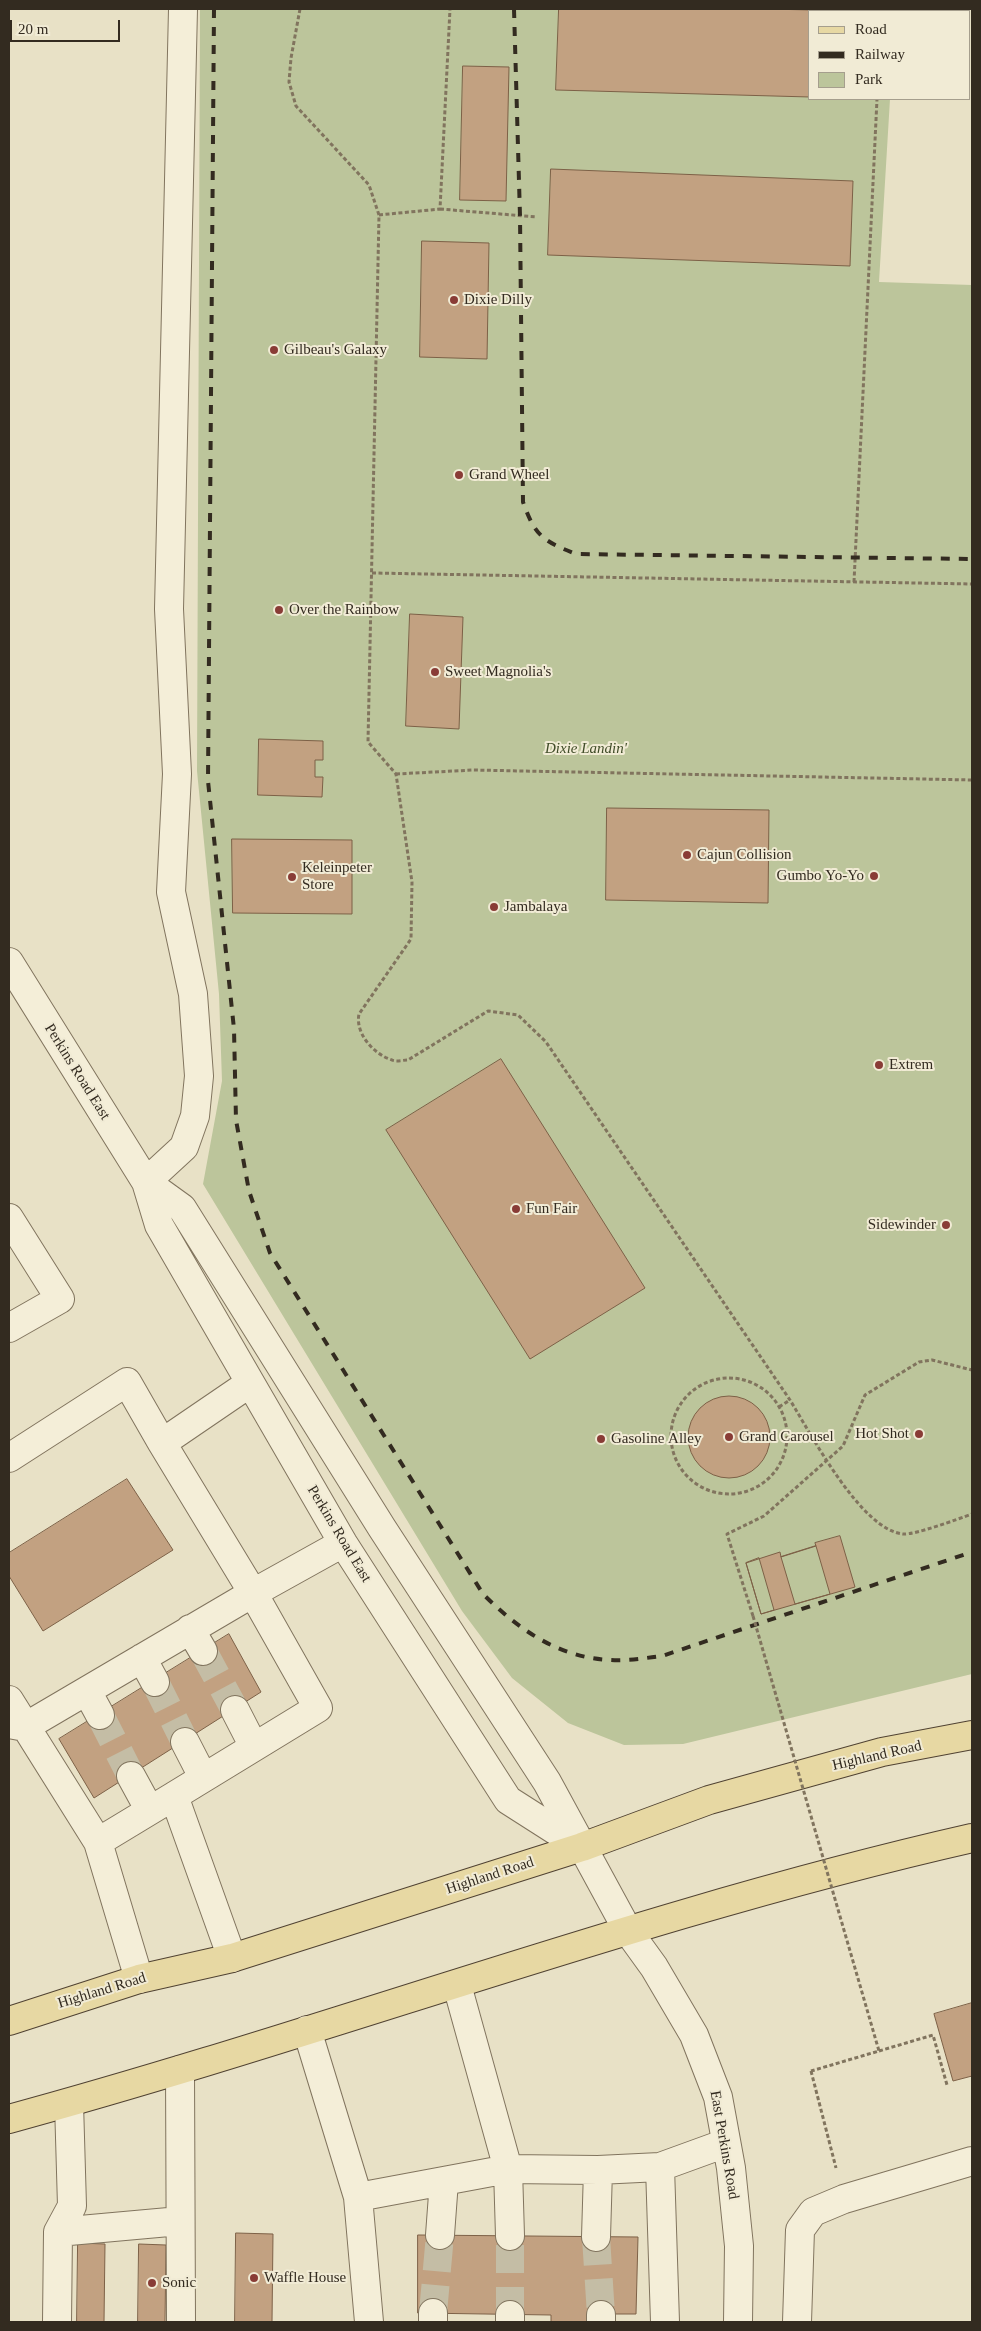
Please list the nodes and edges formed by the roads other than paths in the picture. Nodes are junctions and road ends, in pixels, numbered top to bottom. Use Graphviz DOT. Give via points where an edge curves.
graph roads {
  1 [pos="183,9"];
  2 [pos="9,962"];
  3 [pos="146,1182"];
  4 [pos="9,1218"];
  5 [pos="9,1328"];
  6 [pos="250,1383"];
  7 [pos="162,1444"];
  8 [pos="9,1458"];
  9 [pos="343,1543"];
  10 [pos="253,1594"];
  11 [pos="142,1658"];
  12 [pos="154,1682"];
  13 [pos="87,1691"];
  14 [pos="9,1700"];
  15 [pos="236,1710"];
  16 [pos="100,1715"];
  17 [pos="17,1725"];
  18 [pos="972,1735"];
  19 [pos="185,1742"];
  20 [pos="254,1747"];
  21 [pos="131,1776"];
  22 [pos="203,1777"];
  23 [pos="174,1796"];
  24 [pos="149,1809"];
  25 [pos="972,1838"];
  26 [pos="98,1842"];
  27 [pos="582,1847"];
  28 [pos="628,1931"];
  29 [pos="232,1958"];
  30 [pos="139,1979"];
  31 [pos="457,1985"];
  32 [pos="9,2021"];
  33 [pos="307,2030"];
  34 [pos="180,2070"];
  35 [pos="69,2102"];
  36 [pos="9,2119"];
  37 [pos="726,2142"];
  38 [pos="972,2161"];
  39 [pos="660,2167"];
  40 [pos="508,2170"];
  41 [pos="598,2170"];
  42 [pos="444,2181"];
  43 [pos="358,2197"];
  44 [pos="180,2221"];
  45 [pos="58,2232"];
  46 [pos="440,2235"];
  47 [pos="510,2236"];
  48 [pos="596,2237"];
  49 [pos="57,2322"];
  50 [pos="181,2322"];
  51 [pos="369,2322"];
  52 [pos="665,2322"];
  53 [pos="738,2322"];
  54 [pos="797,2322"];
  1 -- 3 [label="street" via="170,590 177,774 171,892 193,994 199,1076 195,1116 184,1147"];
  2 -- 3 [label="street, Perkins Road East"];
  3 -- 6 [label="street, Perkins Road East" via="159,1224"];
  3 -- 27 [label="street, Perkins Road East" via="182,1208 382,1528 547,1782"];
  4 -- 5 [label="street" via="60,1299"];
  6 -- 7 [label="street"];
  6 -- 9 [label="street, Perkins Road East"];
  7 -- 8 [label="street" via="127,1382"];
  7 -- 10 [label="street"];
  9 -- 10 [label="street"];
  9 -- 27 [label="street, Perkins Road East" via="508,1800"];
  10 -- 11 [label="street" via="196,1640"];
  10 -- 20 [label="street" via="318,1708"];
  11 -- 12 [label="street"];
  11 -- 13 [label="street"];
  13 -- 16 [label="street"];
  13 -- 17 [label="street"];
  14 -- 17 [label="street"];
  15 -- 20 [label="street"];
  17 -- 26 [label="street"];
  18 -- 27 [label="main road, Highland Road" via="882,1752 709,1800"];
  19 -- 22 [label="street"];
  20 -- 22 [label="street"];
  21 -- 24 [label="street"];
  22 -- 23 [label="street"];
  23 -- 24 [label="street"];
  23 -- 29 [label="street"];
  24 -- 26 [label="street"];
  25 -- 28 [label="main road" via="758,1892"];
  26 -- 30 [label="street"];
  27 -- 28 [label="street, Perkins Road East"];
  27 -- 29 [label="main road, Highland Road"];
  28 -- 31 [label="main road"];
  28 -- 37 [label="street, East Perkins Road" via="654,1967 694,2035 718,2097"];
  29 -- 30 [label="main road, Highland Road"];
  30 -- 32 [label="main road, Highland Road"];
  31 -- 33 [label="main road"];
  31 -- 40 [label="street"];
  33 -- 34 [label="main road"];
  33 -- 43 [label="street"];
  34 -- 35 [label="main road"];
  34 -- 44 [label="street"];
  35 -- 36 [label="main road"];
  35 -- 45 [label="street" via="72,2206"];
  37 -- 39 [label="street"];
  37 -- 53 [label="street, East Perkins Road" via="739,2246"];
  38 -- 54 [label="street" via="844,2199 813,2212 800,2230"];
  39 -- 41 [label="street"];
  39 -- 52 [label="street"];
  40 -- 41 [label="street"];
  40 -- 42 [label="street"];
  40 -- 47 [label="street"];
  41 -- 48 [label="street"];
  42 -- 43 [label="street"];
  42 -- 46 [label="street"];
  43 -- 51 [label="street"];
  44 -- 45 [label="street"];
  44 -- 50 [label="street"];
  45 -- 49 [label="street"];
}
